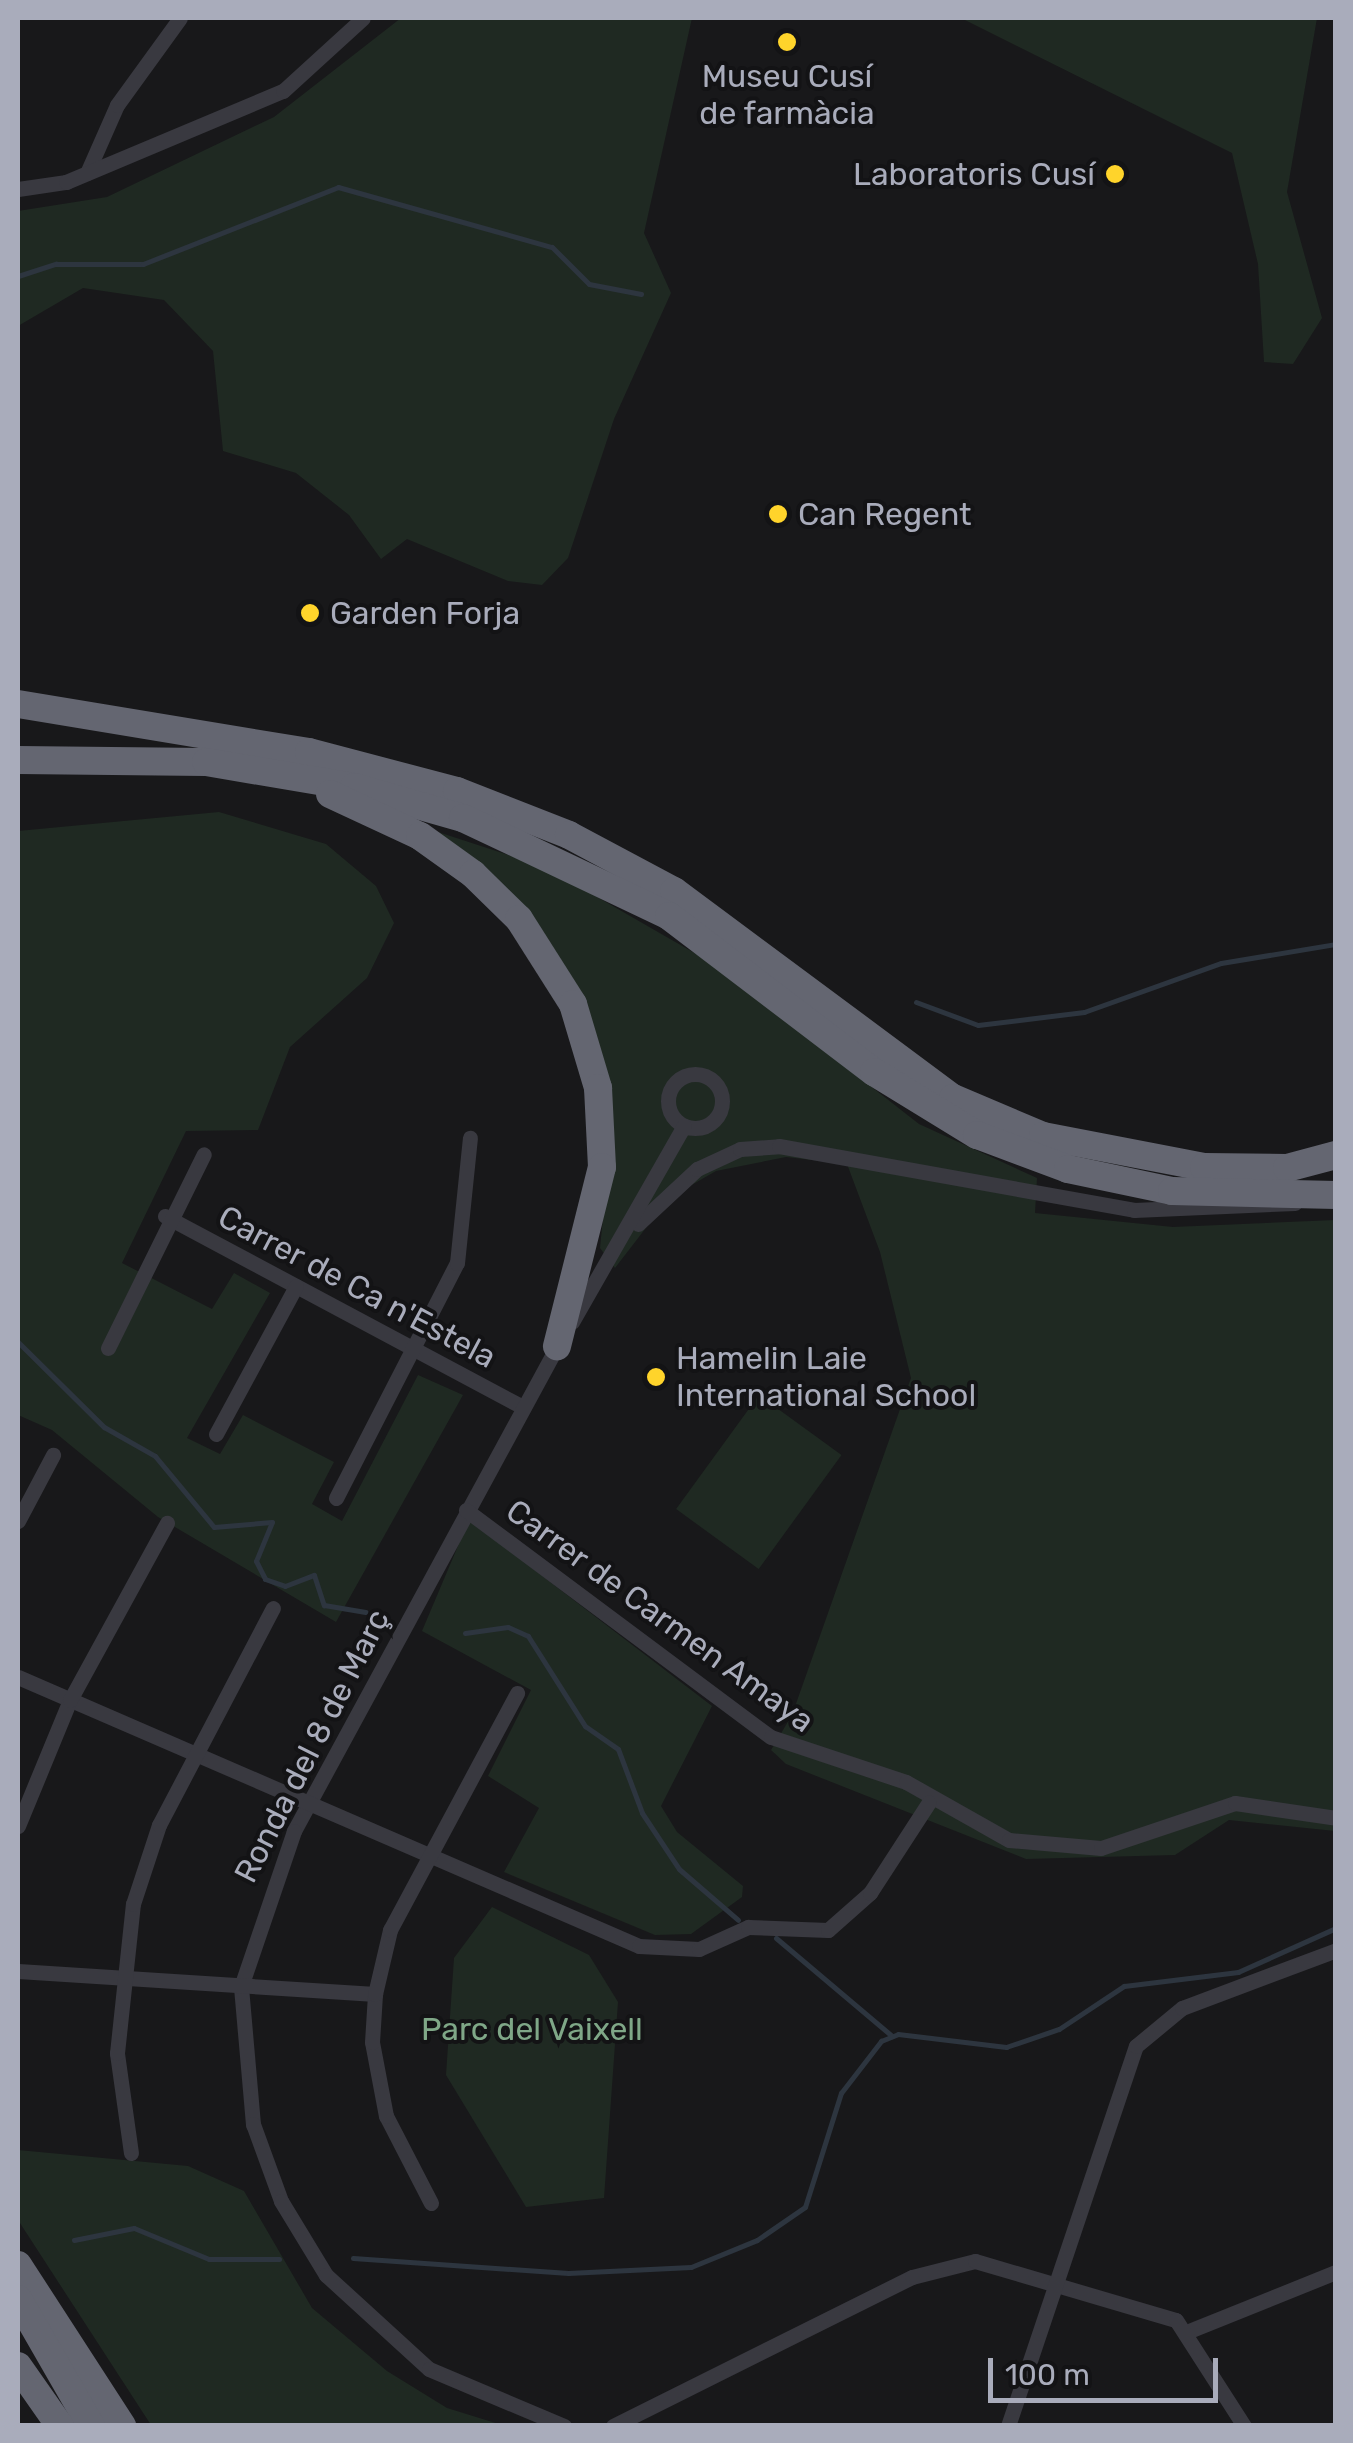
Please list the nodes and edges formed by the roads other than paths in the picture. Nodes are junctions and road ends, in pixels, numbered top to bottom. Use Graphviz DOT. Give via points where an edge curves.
graph roads {
  1 [pos="180,18"];
  2 [pos="362,18"];
  3 [pos="87,172"];
  4 [pos="18,189"];
  5 [pos="18,704"];
  6 [pos="18,760"];
  7 [pos="272,771"];
  8 [pos="684,1126"];
  9 [pos="470,1138"];
  10 [pos="204,1154"];
  11 [pos="1336,1155"];
  12 [pos="1326,1196"];
  13 [pos="170,1219"];
  14 [pos="603,1272"];
  15 [pos="296,1286"];
  16 [pos="557,1346"];
  17 [pos="108,1348"];
  18 [pos="415,1349"];
  19 [pos="523,1407"];
  20 [pos="216,1434"];
  21 [pos="53,1454"];
  22 [pos="336,1498"];
  23 [pos="466,1510"];
  24 [pos="18,1521"];
  25 [pos="166,1523"];
  26 [pos="272,1608"];
  27 [pos="18,1677"];
  28 [pos="517,1693"];
  29 [pos="70,1700"];
  30 [pos="195,1752"];
  31 [pos="929,1802"];
  32 [pos="310,1803"];
  33 [pos="1336,1818"];
  34 [pos="18,1826"];
  35 [pos="428,1854"];
  36 [pos="1336,1950"];
  37 [pos="18,1971"];
  38 [pos="118,1978"];
  39 [pos="241,1987"];
  40 [pos="375,1994"];
  41 [pos="131,2154"];
  42 [pos="431,2203"];
  43 [pos="18,2265"];
  44 [pos="1336,2272"];
  45 [pos="1054,2280"];
  46 [pos="18,2300"];
  47 [pos="1189,2330"];
  48 [pos="18,2366"];
  49 [pos="60,2426"];
  50 [pos="91,2426"];
  51 [pos="122,2426"];
  52 [pos="564,2426"];
  53 [pos="613,2426"];
  54 [pos="1008,2426"];
  55 [pos="1244,2426"];
  1 -- 3 [label="street" via="117,105"];
  2 -- 3 [label="street" via="283,90"];
  3 -- 4 [label="street"];
  5 -- 11 [label="highway" via="309,752 457,791 569,834 674,891 954,1098 1043,1136 1204,1167 1287,1168"];
  6 -- 7 [label="highway" via="125,755"];
  7 -- 12 [label="highway" via="464,818 590,870 699,936 874,1072 978,1136 1111,1180 1203,1194"];
  7 -- 16 [label="highway" via="396,824 472,874 519,919 573,1004 598,1088 602,1167"];
  8 -- 14 [label="street, Ronda del 8 de Març"];
  9 -- 18 [label="street" via="457,1263"];
  10 -- 13 [label="street"];
  12 -- 14 [label="street" via="1268,1210 1134,1210 828,1150 740,1148 654,1202"];
  13 -- 15 [label="street, Carrer de Ca n'Estela"];
  13 -- 17 [label="street"];
  14 -- 16 [label="street, Ronda del 8 de Març"];
  15 -- 18 [label="street, Carrer de Ca n'Estela"];
  15 -- 20 [label="street"];
  16 -- 19 [label="street, Ronda del 8 de Març"];
  18 -- 19 [label="street, Carrer de Ca n'Estela"];
  18 -- 22 [label="street"];
  19 -- 23 [label="street, Ronda del 8 de Març"];
  21 -- 24 [label="street"];
  23 -- 31 [label="street, Carrer de Carmen Amaya" via="771,1737 906,1782"];
  23 -- 32 [label="street, Ronda del 8 de Març"];
  25 -- 29 [label="street"];
  26 -- 30 [label="street"];
  27 -- 29 [label="street"];
  28 -- 35 [label="street"];
  29 -- 30 [label="street"];
  29 -- 34 [label="street"];
  30 -- 32 [label="street"];
  30 -- 38 [label="street" via="159,1825"];
  31 -- 33 [label="street, Carrer de Carmen Amaya" via="1045,1849 1137,1841 1235,1803"];
  31 -- 35 [label="street" via="844,1922 815,1932 748,1928 699,1948 626,1943"];
  32 -- 35 [label="street"];
  32 -- 39 [label="street, Ronda del 8 de Març" via="275,1870"];
  35 -- 40 [label="street" via="390,1930"];
  36 -- 45 [label="street" via="1182,2008 1136,2046"];
  37 -- 38 [label="street"];
  38 -- 39 [label="street"];
  38 -- 41 [label="street"];
  39 -- 40 [label="street"];
  39 -- 52 [label="street, Ronda del 8 de Març" via="253,2124 281,2200 326,2274 428,2369"];
  40 -- 42 [label="street" via="372,2042 386,2116"];
  43 -- 51 [label="highway"];
  44 -- 47 [label="street"];
  45 -- 47 [label="street"];
  45 -- 53 [label="street" via="994,2262 927,2270"];
  45 -- 54 [label="street"];
  46 -- 50 [label="highway"];
  47 -- 55 [label="street"];
  48 -- 49 [label="highway"];
}
